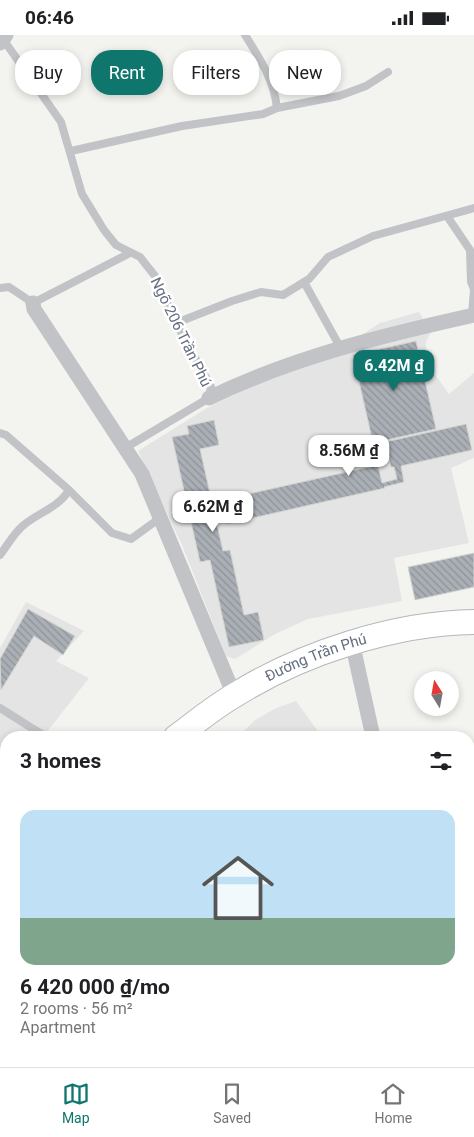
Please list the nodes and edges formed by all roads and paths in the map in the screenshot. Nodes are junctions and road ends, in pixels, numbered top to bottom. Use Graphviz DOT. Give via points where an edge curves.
graph roads {
  1 [pos="245,35"];
  2 [pos="3,39"];
  3 [pos="388,72"];
  4 [pos="277,109"];
  5 [pos="70,151"];
  6 [pos="474,208"];
  7 [pos="447,216"];
  8 [pos="130,253"];
  9 [pos="304,282"];
  10 [pos="0,288"];
  11 [pos="33,303"];
  12 [pos="473,315"];
  13 [pos="176,323"];
  14 [pos="340,347"];
  15 [pos="209,399"];
  16 [pos="0,433"];
  17 [pos="125,448"];
  18 [pos="69,490"];
  19 [pos="160,518"];
  20 [pos="0,555"];
  21 [pos="474,622"];
  22 [pos="352,642"];
  23 [pos="234,695"];
  24 [pos="0,708"];
  25 [pos="36,731"];
  26 [pos="184,731"];
  27 [pos="371,731"];
  1 -- 4 [label="lane" via="267,71"];
  2 -- 5 [label="lane, Ngõ 206 Trần Phú" via="61,122"];
  3 -- 4 [label="lane" via="366,86 340,96"];
  4 -- 5 [label="lane" via="263,114 182,125"];
  5 -- 8 [label="lane, Ngõ 206 Trần Phú" via="82,194 116,245"];
  6 -- 7 [label="lane"];
  7 -- 9 [label="lane" via="373,236 328,257"];
  7 -- 12 [label="lane" via="470,250"];
  8 -- 11 [label="lane"];
  8 -- 13 [label="lane, Ngõ 206 Trần Phú" via="140,257 155,276"];
  9 -- 13 [label="lane" via="283,295 262,292"];
  9 -- 14 [label="lane"];
  10 -- 11 [label="lane" via="9,287"];
  11 -- 17 [label="street"];
  12 -- 14 [label="street"];
  13 -- 15 [label="lane, Ngõ 206 Trần Phú" via="211,387"];
  14 -- 15 [label="street"];
  15 -- 17 [label="lane, Ngõ 206 Trần Phú"];
  16 -- 18 [label="lane"];
  17 -- 19 [label="street" via="142,474"];
  18 -- 19 [label="lane" via="112,533 131,539"];
  18 -- 20 [label="lane" via="50,509 18,530"];
  19 -- 23 [label="street"];
  21 -- 22 [label="main road, Đường Trần Phú" via="396,630"];
  22 -- 23 [label="main road, Đường Trần Phú" via="265,678"];
  22 -- 27 [label="street"];
  23 -- 26 [label="main road, Đường Trần Phú"];
  24 -- 25 [label="lane"];
}
